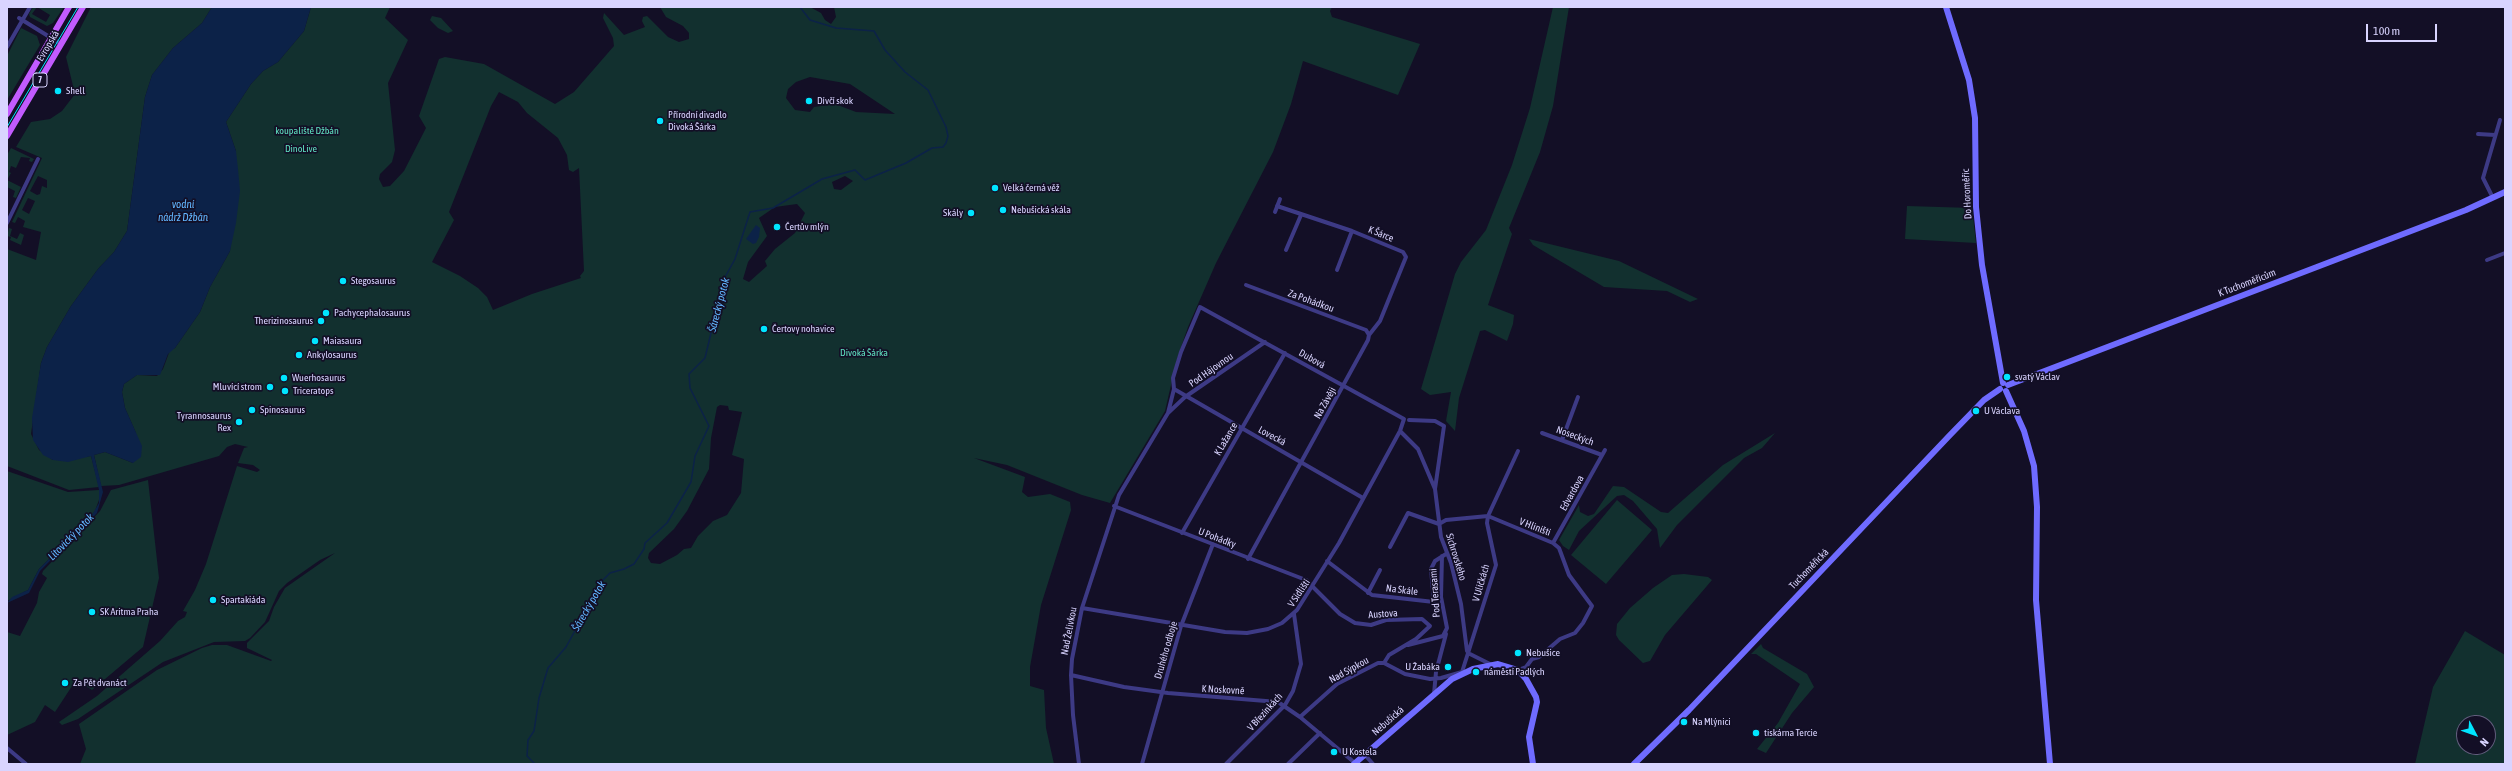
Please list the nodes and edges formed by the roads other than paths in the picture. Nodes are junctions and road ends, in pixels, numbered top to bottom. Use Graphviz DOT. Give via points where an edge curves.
graph roads {
  1 [pos="30,7"];
  2 [pos="69,7"];
  3 [pos="83,7"];
  4 [pos="1946,7"];
  5 [pos="20,19"];
  6 [pos="51,38"];
  7 [pos="61,44"];
  8 [pos="7,47"];
  9 [pos="7,114"];
  10 [pos="2500,120"];
  11 [pos="2478,134"];
  12 [pos="2495,135"];
  13 [pos="7,136"];
  14 [pos="38,159"];
  15 [pos="2505,192"];
  16 [pos="2493,198"];
  17 [pos="1280,199"];
  18 [pos="1277,206"];
  19 [pos="1275,212"];
  20 [pos="1301,215"];
  21 [pos="7,222"];
  22 [pos="1352,231"];
  23 [pos="1286,250"];
  24 [pos="1403,252"];
  25 [pos="2505,253"];
  26 [pos="2487,260"];
  27 [pos="1337,270"];
  28 [pos="1246,285"];
  29 [pos="1200,307"];
  30 [pos="1369,335"];
  31 [pos="1265,342"];
  32 [pos="1284,353"];
  33 [pos="1344,386"];
  34 [pos="2004,387"];
  35 [pos="1174,389"];
  36 [pos="1578,397"];
  37 [pos="1185,398"];
  38 [pos="1168,413"];
  39 [pos="1409,420"];
  40 [pos="1241,429"];
  41 [pos="1400,431"];
  42 [pos="1542,433"];
  43 [pos="1562,440"];
  44 [pos="1605,450"];
  45 [pos="1518,451"];
  46 [pos="1602,455"];
  47 [pos="1302,461"];
  48 [pos="1435,489"];
  49 [pos="1363,498"];
  50 [pos="1114,506"];
  51 [pos="1488,516"];
  52 [pos="1439,524"];
  53 [pos="1182,533"];
  54 [pos="1553,543"];
  55 [pos="1213,544"];
  56 [pos="1390,547"];
  57 [pos="1444,555"];
  58 [pos="1248,560"];
  59 [pos="1327,561"];
  60 [pos="1380,570"];
  61 [pos="1313,585"];
  62 [pos="1368,593"];
  63 [pos="1082,608"];
  64 [pos="1294,614"];
  65 [pos="1180,626"];
  66 [pos="1447,628"];
  67 [pos="1406,646"];
  68 [pos="1468,653"];
  69 [pos="1384,662"];
  70 [pos="1492,665"];
  71 [pos="1518,670"];
  72 [pos="1462,672"];
  73 [pos="1071,675"];
  74 [pos="1436,677"];
  75 [pos="1162,692"];
  76 [pos="1434,694"];
  77 [pos="1285,705"];
  78 [pos="1300,717"];
  79 [pos="1320,733"];
  80 [pos="7,748"];
  81 [pos="1365,755"];
  82 [pos="1228,763"];
  83 [pos="26,764"];
  84 [pos="1079,764"];
  85 [pos="1085,764"];
  86 [pos="1142,764"];
  87 [pos="1288,764"];
  88 [pos="1355,764"];
  89 [pos="1373,764"];
  90 [pos="1533,764"];
  91 [pos="1634,764"];
  92 [pos="2050,764"];
  1 -- 5 [label="street"];
  2 -- 6 [label="main road, Evropská / 7"];
  3 -- 7 [label="main road, Evropská / 7"];
  4 -- 34 [label="street, Do Horoměřic" via="1970,80 1975,118 1976,207 1982,265"];
  5 -- 6 [label="street"];
  5 -- 8 [label="street"];
  6 -- 7 [label="street"];
  6 -- 9 [label="main road, Evropská / 7"];
  7 -- 13 [label="main road, Evropská / 7"];
  10 -- 12 [label="street"];
  11 -- 12 [label="street"];
  12 -- 16 [label="street" via="2483,178"];
  14 -- 21 [label="street"];
  15 -- 16 [label="street, K Tuchoměřicům"];
  16 -- 34 [label="street, K Tuchoměřicům"];
  17 -- 18 [label="street"];
  18 -- 19 [label="street"];
  18 -- 20 [label="street, K Šárce"];
  20 -- 22 [label="street, K Šárce"];
  20 -- 23 [label="street"];
  22 -- 24 [label="street, K Šárce"];
  22 -- 27 [label="street, K Šárce"];
  24 -- 30 [label="street, Na Závěji" via="1406,257 1383,314"];
  25 -- 26 [label="street"];
  28 -- 30 [label="street, Za Pohádkou" via="1366,330"];
  29 -- 31 [label="street, Dubová"];
  29 -- 35 [label="street, Pod Hájovnou" via="1181,352 1173,378"];
  30 -- 33 [label="street, Na Závěji"];
  31 -- 32 [label="street, Dubová"];
  31 -- 37 [label="street, Pod Hájovnou"];
  32 -- 33 [label="street, Dubová"];
  32 -- 40 [label="street, K Lažance"];
  33 -- 41 [label="street, Dubová" via="1403,418 1404,423"];
  33 -- 47 [label="street, Na Závěji"];
  34 -- 91 [label="street, Tuchoměřická" via="1984,400 1950,434 1689,710"];
  34 -- 92 [label="street, Do Horoměřic" via="2024,431 2034,466 2037,507 2036,600"];
  35 -- 37 [label="street, Lovecká"];
  35 -- 38 [label="street, Pod Hájovnou"];
  36 -- 43 [label="street"];
  37 -- 38 [label="street, Pod Hájovnou"];
  37 -- 40 [label="street, Lovecká"];
  38 -- 50 [label="street, Pod Hájovnou" via="1132,470"];
  39 -- 48 [label="street, Sichrovského" via="1435,420 1444,426"];
  40 -- 47 [label="street, Lovecká"];
  40 -- 53 [label="street, K Lažance"];
  41 -- 48 [label="street, Sichrovského" via="1418,448"];
  41 -- 49 [label="street, V Sídlišti"];
  42 -- 43 [label="street, Noseckých"];
  43 -- 46 [label="street, Noseckých"];
  44 -- 46 [label="street, Edvardova"];
  45 -- 51 [label="street, V Uličkách"];
  46 -- 54 [label="street, Edvardova"];
  47 -- 49 [label="street, Lovecká"];
  47 -- 58 [label="street, Na Závěji"];
  48 -- 52 [label="street, Sichrovského"];
  49 -- 59 [label="street, V Sídlišti"];
  50 -- 53 [label="street, U Pohádky"];
  50 -- 63 [label="street, Nad Želivkou"];
  51 -- 52 [label="street, V Hliništi" via="1446,520"];
  51 -- 54 [label="street, V Hliništi"];
  51 -- 68 [label="street, V Uličkách" via="1487,523 1496,565"];
  52 -- 56 [label="street" via="1406,514"];
  52 -- 57 [label="street, Sichrovského"];
  53 -- 55 [label="street, U Pohádky"];
  54 -- 71 [label="street, V Hliništi" via="1558,548 1574,584 1592,606 1575,633 1560,639 1526,667"];
  55 -- 58 [label="street, U Pohádky"];
  55 -- 65 [label="street, Druhého odboje"];
  57 -- 62 [label="street, Na Skále" via="1435,560 1431,569 1434,602"];
  57 -- 66 [label="street, Pod Terasami" via="1442,597"];
  57 -- 68 [label="street, Sichrovského" via="1452,563"];
  58 -- 61 [label="street, U Pohádky" via="1306,580"];
  59 -- 61 [label="street, V Sídlišti"];
  59 -- 62 [label="street"];
  60 -- 62 [label="street, Na Skále"];
  61 -- 64 [label="street, V Sídlišti"];
  61 -- 67 [label="street, Austova" via="1340,614 1355,623 1371,625 1386,620 1422,620 1430,626"];
  63 -- 65 [label="street, V Sídlišti"];
  63 -- 73 [label="street, Nad Želivkou"];
  64 -- 65 [label="street, V Sídlišti" via="1268,629 1247,633"];
  64 -- 77 [label="street, V Březinkách" via="1301,664 1293,691"];
  65 -- 75 [label="street, Druhého odboje"];
  66 -- 67 [label="street, Pod Terasami" via="1444,636"];
  66 -- 74 [label="street, Pod Terasami"];
  67 -- 69 [label="street, Austova" via="1389,655"];
  68 -- 70 [label="street"];
  68 -- 72 [label="street"];
  69 -- 74 [label="street, Nad Sýpkou" via="1405,674 1430,679"];
  69 -- 78 [label="street, Nad Sýpkou" via="1337,684"];
  70 -- 71 [label="street"];
  70 -- 72 [label="street"];
  71 -- 90 [label="street" via="1530,685 1537,702 1529,737"];
  72 -- 74 [label="street" via="1442,678"];
  72 -- 76 [label="street"];
  73 -- 75 [label="street, K Noskovně" via="1124,687"];
  73 -- 84 [label="street, Nad Želivkou"];
  74 -- 76 [label="street"];
  75 -- 77 [label="street, K Noskovně" via="1272,701"];
  75 -- 86 [label="street, Druhého odboje"];
  76 -- 81 [label="street, Nebušická"];
  77 -- 78 [label="street, K Noskovně"];
  77 -- 82 [label="street, V Březinkách"];
  78 -- 79 [label="street, K Noskovně"];
  79 -- 87 [label="street"];
  79 -- 88 [label="street, K Noskovně"];
  80 -- 83 [label="street"];
  81 -- 88 [label="street, Nebušická"];
  81 -- 89 [label="street"];
  84 -- 85 [label="street"];
}
